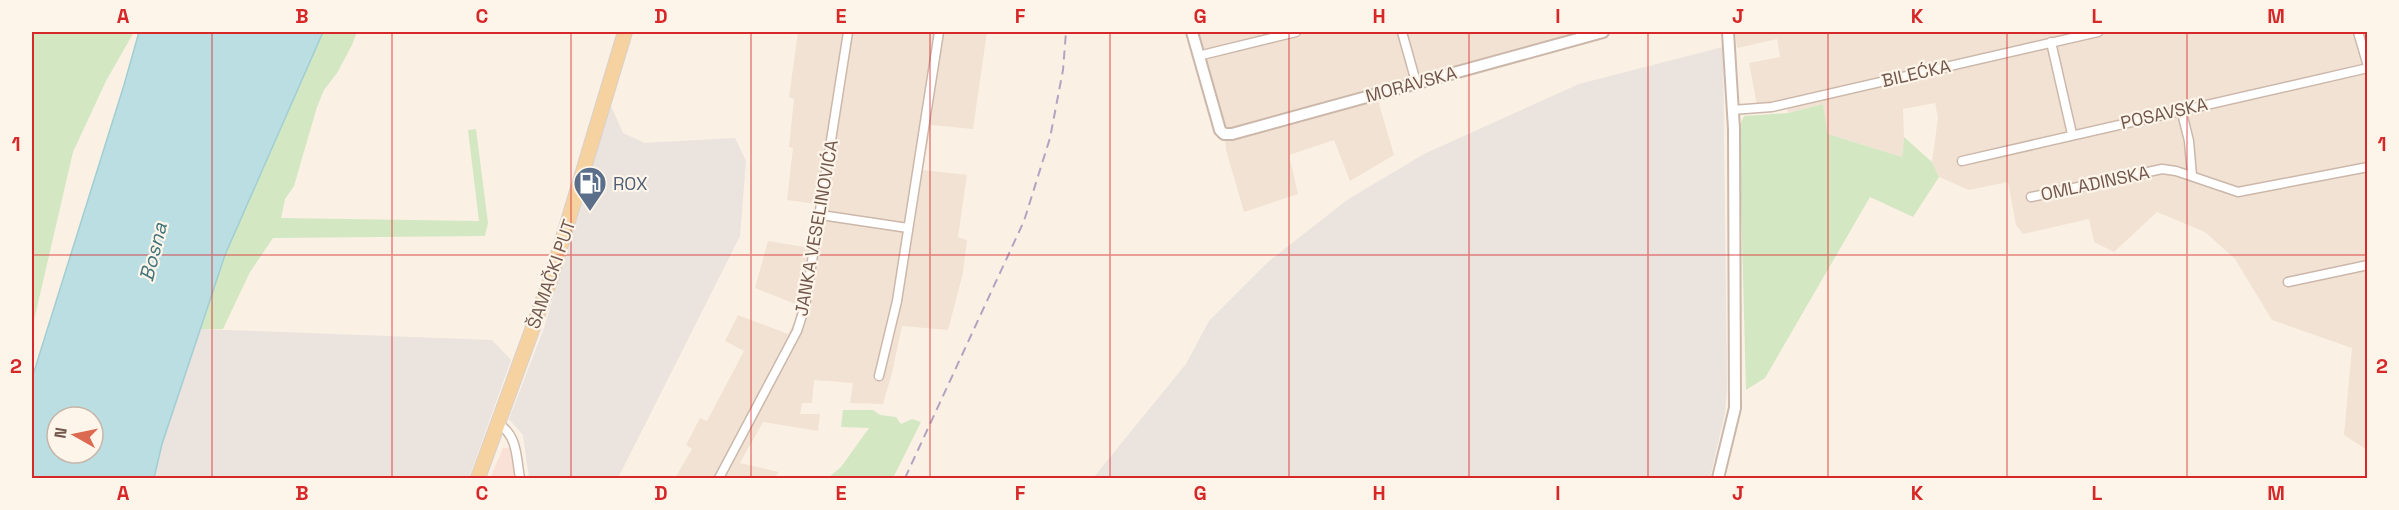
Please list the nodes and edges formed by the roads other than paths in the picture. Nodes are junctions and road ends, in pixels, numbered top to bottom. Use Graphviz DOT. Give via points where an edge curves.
graph roads {
  1 [pos="625,32"];
  2 [pos="848,32"];
  3 [pos="939,32"];
  4 [pos="1192,32"];
  5 [pos="1296,32"];
  6 [pos="1402,32"];
  7 [pos="1603,32"];
  8 [pos="1728,32"];
  9 [pos="2098,32"];
  10 [pos="2358,32"];
  11 [pos="2051,42"];
  12 [pos="1198,56"];
  13 [pos="2367,67"];
  14 [pos="1416,82"];
  15 [pos="2181,109"];
  16 [pos="1732,110"];
  17 [pos="2072,134"];
  18 [pos="1962,160"];
  19 [pos="2367,167"];
  20 [pos="2193,176"];
  21 [pos="2031,197"];
  22 [pos="821,215"];
  23 [pos="908,228"];
  24 [pos="2367,265"];
  25 [pos="2288,282"];
  26 [pos="879,376"];
  27 [pos="499,424"];
  28 [pos="478,478"];
  29 [pos="520,478"];
  30 [pos="719,478"];
  31 [pos="1718,478"];
  1 -- 27 [label="main road, ŠAMAČKI PUT" via="556,260"];
  2 -- 22 [label="street, JANKA VESELINOVIĆA"];
  3 -- 23 [label="street"];
  4 -- 12 [label="street"];
  5 -- 12 [label="street"];
  6 -- 14 [label="street"];
  7 -- 14 [label="street, MORAVSKA"];
  8 -- 16 [label="street"];
  9 -- 11 [label="street, BILEĆKA"];
  10 -- 13 [label="street"];
  11 -- 16 [label="street, BILEĆKA" via="1772,106"];
  11 -- 17 [label="street"];
  12 -- 14 [label="street, MORAVSKA" via="1224,134"];
  13 -- 15 [label="street, POSAVSKA"];
  15 -- 17 [label="street, POSAVSKA"];
  15 -- 20 [label="street"];
  16 -- 31 [label="street" via="1735,408"];
  17 -- 18 [label="street, POSAVSKA"];
  19 -- 20 [label="street, OMLADINSKA" via="2243,192"];
  20 -- 21 [label="street, OMLADINSKA" via="2150,170"];
  22 -- 23 [label="street"];
  22 -- 30 [label="street, JANKA VESELINOVIĆA" via="797,331"];
  23 -- 26 [label="street" via="897,301"];
  24 -- 25 [label="street"];
  27 -- 28 [label="main road, ŠAMAČKI PUT"];
  27 -- 29 [label="street" via="514,440"];
}
